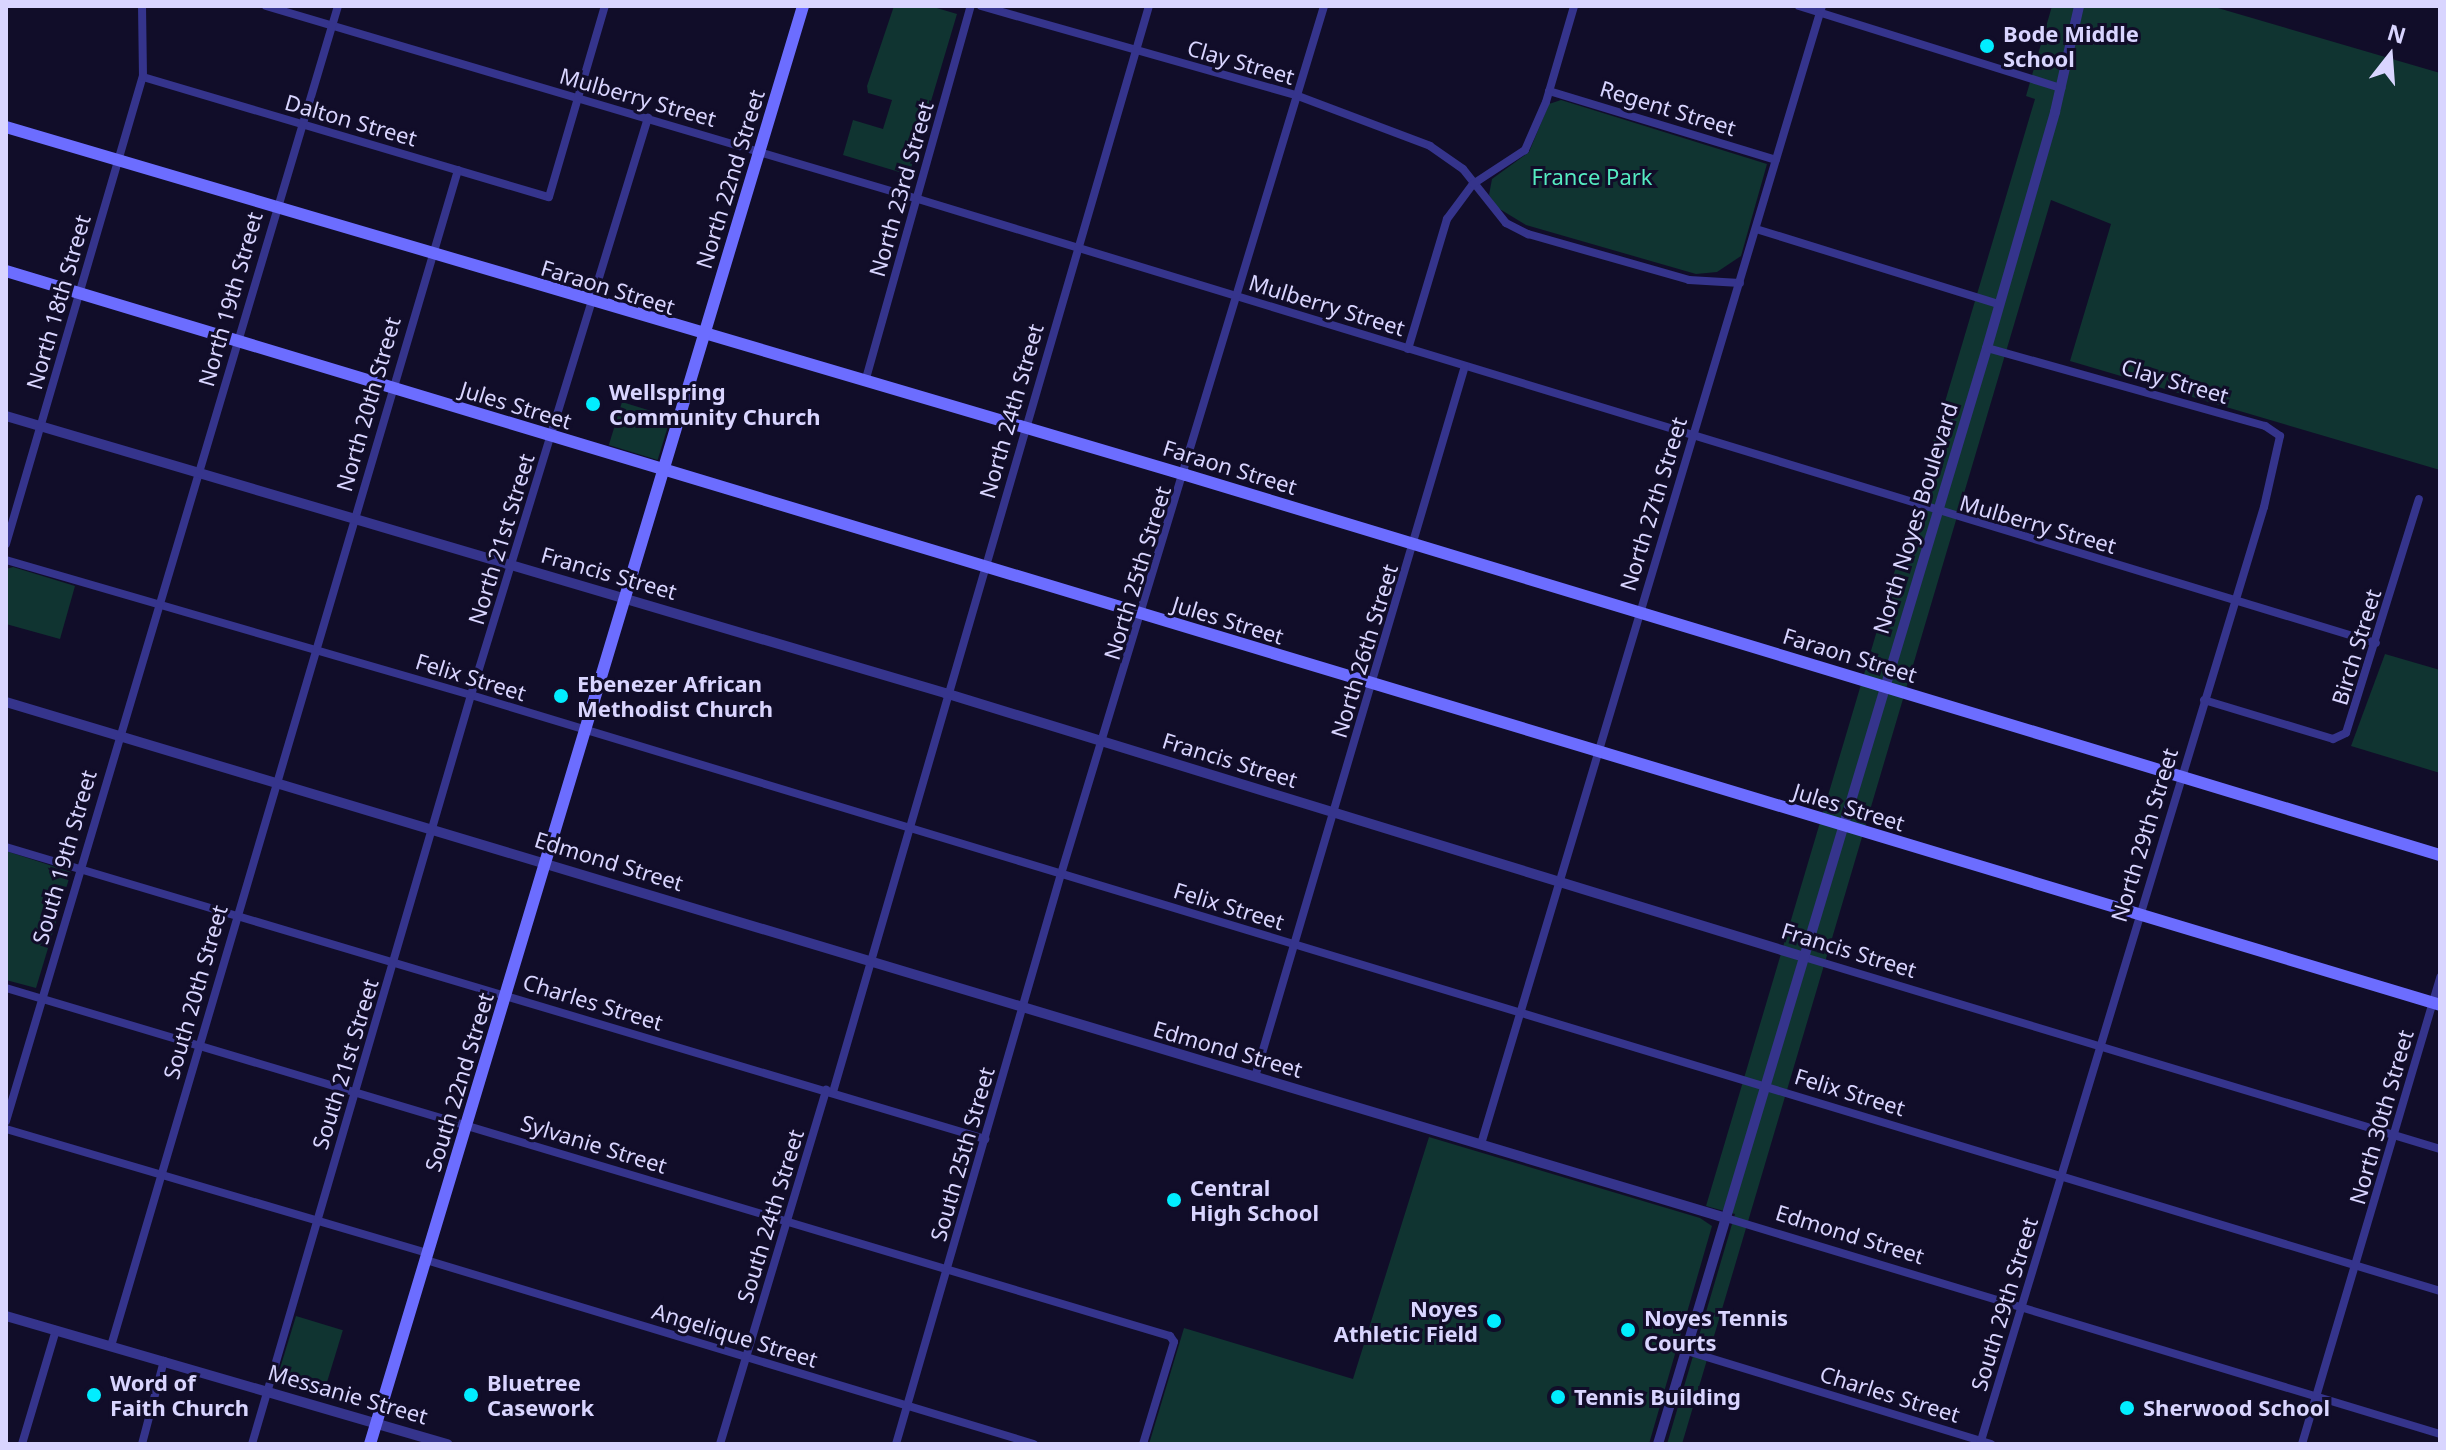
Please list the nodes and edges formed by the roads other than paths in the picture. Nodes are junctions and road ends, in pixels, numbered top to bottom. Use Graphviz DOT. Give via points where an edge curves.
graph roads {
  1 [pos="142,6"];
  2 [pos="266,6"];
  3 [pos="338,6"];
  4 [pos="605,6"];
  5 [pos="803,6"];
  6 [pos="971,6"];
  7 [pos="981,6"];
  8 [pos="1149,6"];
  9 [pos="1324,6"];
  10 [pos="1574,6"];
  11 [pos="1799,6"];
  12 [pos="2079,6"];
  13 [pos="1821,10"];
  14 [pos="332,26"];
  15 [pos="1135,50"];
  16 [pos="143,77"];
  17 [pos="2061,88"];
  18 [pos="1549,91"];
  19 [pos="1298,96"];
  20 [pos="578,98"];
  21 [pos="648,118"];
  22 [pos="301,124"];
  23 [pos="6,127"];
  24 [pos="758,151"];
  25 [pos="1776,160"];
  26 [pos="118,162"];
  27 [pos="458,170"];
  28 [pos="1473,184"];
  29 [pos="918,199"];
  30 [pos="275,208"];
  31 [pos="1756,229"];
  32 [pos="1077,248"];
  33 [pos="432,255"];
  34 [pos="6,271"];
  35 [pos="1740,283"];
  36 [pos="80,293"];
  37 [pos="1238,297"];
  38 [pos="592,303"];
  39 [pos="1999,304"];
  40 [pos="704,336"];
  41 [pos="237,339"];
  42 [pos="1987,348"];
  43 [pos="1408,349"];
  44 [pos="1465,366"];
  45 [pos="865,382"];
  46 [pos="391,387"];
  47 [pos="6,416"];
  48 [pos="41,426"];
  49 [pos="1026,427"];
  50 [pos="1693,436"];
  51 [pos="551,437"];
  52 [pos="664,471"];
  53 [pos="197,472"];
  54 [pos="1186,475"];
  55 [pos="2419,499"];
  56 [pos="2264,507"];
  57 [pos="1937,513"];
  58 [pos="353,519"];
  59 [pos="6,544"];
  60 [pos="1415,544"];
  61 [pos="6,560"];
  62 [pos="512,565"];
  63 [pos="984,566"];
  64 [pos="624,598"];
  65 [pos="2235,600"];
  66 [pos="157,603"];
  67 [pos="1639,612"];
  68 [pos="1143,615"];
  69 [pos="2376,643"];
  70 [pos="314,649"];
  71 [pos="1373,685"];
  72 [pos="1885,687"];
  73 [pos="945,693"];
  74 [pos="471,695"];
  75 [pos="2204,700"];
  76 [pos="6,702"];
  77 [pos="584,730"];
  78 [pos="118,736"];
  79 [pos="1103,741"];
  80 [pos="1597,753"];
  81 [pos="2181,775"];
  82 [pos="276,783"];
  83 [pos="1334,814"];
  84 [pos="907,826"];
  85 [pos="1844,827"];
  86 [pos="432,829"];
  87 [pos="6,847"];
  88 [pos="2440,855"];
  89 [pos="545,863"];
  90 [pos="79,869"];
  91 [pos="1061,874"];
  92 [pos="1559,883"];
  93 [pos="236,915"];
  94 [pos="2138,915"];
  95 [pos="1295,945"];
  96 [pos="1804,957"];
  97 [pos="869,961"];
  98 [pos="395,962"];
  99 [pos="2440,977"];
  100 [pos="6,988"];
  101 [pos="507,995"];
  102 [pos="41,998"];
  103 [pos="2436,1004"];
  104 [pos="1022,1008"];
  105 [pos="1521,1012"];
  106 [pos="199,1044"];
  107 [pos="2100,1045"];
  108 [pos="1255,1077"];
  109 [pos="1766,1085"];
  110 [pos="356,1091"];
  111 [pos="829,1091"];
  112 [pos="6,1121"];
  113 [pos="467,1124"];
  114 [pos="6,1129"];
  115 [pos="2393,1134"];
  116 [pos="985,1139"];
  117 [pos="1481,1144"];
  118 [pos="2440,1149"];
  119 [pos="2063,1176"];
  120 [pos="160,1177"];
  121 [pos="1726,1218"];
  122 [pos="317,1221"];
  123 [pos="788,1221"];
  124 [pos="427,1256"];
  125 [pos="2355,1266"];
  126 [pos="947,1269"];
  127 [pos="2440,1291"];
  128 [pos="2022,1308"];
  129 [pos="6,1316"];
  130 [pos="56,1330"];
  131 [pos="111,1346"];
  132 [pos="1687,1351"];
  133 [pos="746,1357"];
  134 [pos="164,1361"];
  135 [pos="268,1391"];
  136 [pos="2317,1397"];
  137 [pos="908,1405"];
  138 [pos="377,1423"];
  139 [pos="2440,1434"];
  140 [pos="1980,1442"];
  141 [pos="22,1444"];
  142 [pos="142,1444"];
  143 [pos="252,1444"];
  144 [pos="370,1444"];
  145 [pos="448,1444"];
  146 [pos="720,1444"];
  147 [pos="896,1444"];
  148 [pos="1034,1444"];
  149 [pos="1143,1444"];
  150 [pos="1658,1444"];
  151 [pos="1991,1444"];
  152 [pos="2302,1444"];
  1 -- 16 [label="street, North 18th Street"];
  2 -- 14 [label="street, Mulberry Street"];
  3 -- 14 [label="street, North 19th Street"];
  4 -- 20 [label="street"];
  5 -- 24 [label="main road, North 22nd Street"];
  6 -- 29 [label="street, North 23rd Street"];
  7 -- 15 [label="street, Clay Street"];
  8 -- 15 [label="street, North 24th Street"];
  9 -- 19 [label="street, North 25th Street"];
  10 -- 18 [label="street"];
  11 -- 13 [label="street"];
  12 -- 17 [label="street, North Noyes Boulevard"];
  13 -- 17 [label="street"];
  13 -- 25 [label="street, North 27th Street"];
  14 -- 20 [label="street, Mulberry Street"];
  14 -- 22 [label="street, North 19th Street"];
  15 -- 19 [label="street, Clay Street"];
  15 -- 32 [label="street, North 24th Street"];
  16 -- 22 [label="street, Dalton Street"];
  16 -- 26 [label="street, North 18th Street"];
  17 -- 39 [label="street, North Noyes Boulevard"];
  18 -- 25 [label="street, Regent Street"];
  18 -- 28 [label="street" via="1525,150"];
  19 -- 28 [label="street, Clay Street" via="1449,155"];
  19 -- 37 [label="street, North 25th Street"];
  20 -- 21 [label="street, Mulberry Street"];
  20 -- 27 [label="street, Dalton Street" via="549,197"];
  21 -- 24 [label="street, Mulberry Street"];
  21 -- 38 [label="street, North 21st Street"];
  22 -- 27 [label="street, Dalton Street"];
  22 -- 30 [label="street, North 19th Street"];
  23 -- 26 [label="main road, Faraon Street"];
  24 -- 29 [label="street, Mulberry Street"];
  24 -- 40 [label="main road, North 22nd Street"];
  25 -- 31 [label="street, North 27th Street"];
  26 -- 30 [label="main road, Faraon Street"];
  26 -- 36 [label="street, North 18th Street"];
  27 -- 33 [label="street, North 20th Street"];
  28 -- 35 [label="street" via="1506,223 1560,244 1689,280"];
  28 -- 43 [label="street" via="1447,219"];
  29 -- 32 [label="street, Mulberry Street"];
  29 -- 45 [label="street, North 23rd Street"];
  30 -- 33 [label="main road, Faraon Street"];
  30 -- 41 [label="street, North 19th Street"];
  31 -- 35 [label="street, North 27th Street"];
  31 -- 39 [label="street"];
  32 -- 37 [label="street, Mulberry Street"];
  32 -- 49 [label="street, North 24th Street"];
  33 -- 38 [label="main road, Faraon Street"];
  33 -- 46 [label="street, North 20th Street"];
  34 -- 36 [label="main road, Jules Street"];
  35 -- 50 [label="street, North 27th Street"];
  36 -- 41 [label="main road, Jules Street"];
  36 -- 48 [label="street, North 18th Street"];
  37 -- 43 [label="street, Mulberry Street"];
  37 -- 54 [label="street, North 25th Street"];
  38 -- 40 [label="main road, Faraon Street"];
  38 -- 51 [label="street, North 21st Street"];
  39 -- 42 [label="street, North Noyes Boulevard"];
  40 -- 45 [label="main road, Faraon Street"];
  40 -- 52 [label="main road, North 22nd Street"];
  41 -- 46 [label="main road, Jules Street"];
  41 -- 53 [label="street, North 19th Street"];
  42 -- 56 [label="street, Clay Street" via="2277,431 2280,442"];
  42 -- 57 [label="street, North Noyes Boulevard"];
  43 -- 44 [label="street, Mulberry Street"];
  44 -- 50 [label="street, Mulberry Street"];
  44 -- 60 [label="street, North 26th Street"];
  45 -- 49 [label="main road, Faraon Street"];
  46 -- 51 [label="main road, Jules Street"];
  46 -- 58 [label="street, North 20th Street"];
  47 -- 48 [label="street, Francis Street"];
  48 -- 53 [label="street, Francis Street"];
  48 -- 59 [label="street, North 18th Street"];
  49 -- 54 [label="main road, Faraon Street"];
  49 -- 63 [label="street, North 24th Street"];
  50 -- 57 [label="street, Mulberry Street"];
  50 -- 67 [label="street, North 27th Street"];
  51 -- 52 [label="main road, Jules Street"];
  51 -- 62 [label="street, North 21st Street"];
  52 -- 63 [label="main road, Jules Street"];
  52 -- 64 [label="main road, North 22nd Street"];
  53 -- 58 [label="street, Francis Street"];
  53 -- 66 [label="street, North 19th Street"];
  54 -- 60 [label="main road, Faraon Street"];
  54 -- 68 [label="street, North 25th Street"];
  55 -- 69 [label="street, Birch Street"];
  56 -- 65 [label="street, North 29th Street"];
  57 -- 65 [label="street, Mulberry Street"];
  57 -- 72 [label="street, North Noyes Boulevard"];
  58 -- 62 [label="street, Francis Street"];
  58 -- 70 [label="street, North 20th Street"];
  60 -- 67 [label="main road, Faraon Street"];
  60 -- 71 [label="street, North 26th Street"];
  61 -- 66 [label="street, Felix Street"];
  62 -- 64 [label="street, Francis Street"];
  62 -- 74 [label="street, North 21st Street"];
  63 -- 68 [label="main road, Jules Street"];
  63 -- 73 [label="street, North 24th Street"];
  64 -- 73 [label="street, Francis Street"];
  64 -- 77 [label="main road, North 22nd Street"];
  65 -- 69 [label="street, Mulberry Street"];
  65 -- 75 [label="street, North 29th Street"];
  66 -- 70 [label="street, Felix Street"];
  66 -- 78 [label="street, South 19th Street"];
  67 -- 72 [label="main road, Faraon Street"];
  67 -- 80 [label="street, North 27th Street"];
  68 -- 71 [label="main road, Jules Street"];
  68 -- 79 [label="street, North 25th Street"];
  69 -- 75 [label="street, Birch Street" via="2346,733 2333,739"];
  70 -- 74 [label="street, Felix Street"];
  70 -- 82 [label="street, South 20th Street"];
  71 -- 80 [label="main road, Jules Street"];
  71 -- 83 [label="street, North 26th Street"];
  72 -- 81 [label="main road, Faraon Street"];
  72 -- 85 [label="street, North Noyes Boulevard"];
  73 -- 79 [label="street, Francis Street"];
  73 -- 84 [label="street, North 24th Street"];
  74 -- 77 [label="street, Felix Street"];
  74 -- 86 [label="street, South 21st Street"];
  75 -- 81 [label="street, North 29th Street"];
  76 -- 78 [label="street, Edmond Street"];
  77 -- 84 [label="street, Felix Street"];
  77 -- 89 [label="main road, South 22nd Street"];
  78 -- 82 [label="street, Edmond Street"];
  78 -- 90 [label="street, South 19th Street"];
  79 -- 83 [label="street, Francis Street"];
  79 -- 91 [label="street, North 25th Street"];
  80 -- 85 [label="main road, Jules Street"];
  80 -- 92 [label="street, North 27th Street"];
  81 -- 88 [label="main road, Faraon Street"];
  81 -- 94 [label="street, North 29th Street"];
  82 -- 86 [label="street, Edmond Street"];
  82 -- 93 [label="street, South 20th Street"];
  83 -- 92 [label="street, Francis Street"];
  83 -- 95 [label="street, North 26th Street"];
  84 -- 91 [label="street, Felix Street"];
  84 -- 97 [label="street, South 24th Street"];
  85 -- 94 [label="main road, Jules Street"];
  85 -- 96 [label="street, North Noyes Boulevard"];
  86 -- 89 [label="street, Edmond Street"];
  86 -- 98 [label="street, South 21st Street"];
  87 -- 90 [label="street, Charles Street"];
  89 -- 97 [label="street, Edmond Street"];
  89 -- 101 [label="main road, South 22nd Street"];
  90 -- 93 [label="street, Charles Street"];
  90 -- 102 [label="street, South 19th Street"];
  91 -- 95 [label="street, Felix Street"];
  91 -- 104 [label="street, South 25th Street"];
  92 -- 96 [label="street, Francis Street"];
  92 -- 105 [label="street, North 27th Street"];
  93 -- 98 [label="street, Charles Street"];
  93 -- 106 [label="street, South 20th Street"];
  94 -- 103 [label="main road, Jules Street"];
  94 -- 107 [label="street, North 29th Street"];
  95 -- 105 [label="street, Felix Street"];
  95 -- 108 [label="street, North 26th Street"];
  96 -- 107 [label="street, Francis Street"];
  96 -- 109 [label="street, North Noyes Boulevard"];
  97 -- 104 [label="street, Edmond Street"];
  97 -- 111 [label="street, South 24th Street"];
  98 -- 101 [label="street, Charles Street"];
  98 -- 110 [label="street, South 21st Street"];
  99 -- 103 [label="street, North 30th Street"];
  100 -- 102 [label="street, Sylvanie Street"];
  101 -- 111 [label="street, Charles Street"];
  101 -- 113 [label="main road, South 22nd Street"];
  102 -- 106 [label="street, Sylvanie Street"];
  102 -- 112 [label="street, South 19th Street"];
  103 -- 115 [label="street, North 30th Street"];
  104 -- 108 [label="street, Edmond Street"];
  104 -- 116 [label="street, South 25th Street"];
  105 -- 109 [label="street, Felix Street"];
  105 -- 117 [label="street, North 27th Street"];
  106 -- 110 [label="street, Sylvanie Street"];
  106 -- 120 [label="street, South 20th Street"];
  107 -- 115 [label="street, Francis Street"];
  107 -- 119 [label="street, North 29th Street"];
  108 -- 117 [label="street, Edmond Street"];
  109 -- 119 [label="street, Felix Street"];
  109 -- 121 [label="street, North Noyes Boulevard"];
  110 -- 113 [label="street, Sylvanie Street"];
  110 -- 122 [label="street, South 21st Street"];
  111 -- 116 [label="street, Charles Street"];
  111 -- 123 [label="street, South 24th Street"];
  113 -- 123 [label="street, Sylvanie Street"];
  113 -- 124 [label="main road, South 22nd Street"];
  114 -- 120 [label="street, Angelique Street"];
  115 -- 118 [label="street, Francis Street"];
  115 -- 125 [label="street, North 30th Street"];
  116 -- 126 [label="street, South 25th Street"];
  117 -- 121 [label="street, Edmond Street"];
  119 -- 125 [label="street, Felix Street"];
  119 -- 128 [label="street, South 29th Street"];
  120 -- 122 [label="street, Angelique Street"];
  120 -- 131 [label="street, South 20th Street"];
  121 -- 128 [label="street, Edmond Street"];
  121 -- 132 [label="street, North Noyes Boulevard"];
  122 -- 124 [label="street, Angelique Street"];
  122 -- 135 [label="street, South 21st Street"];
  123 -- 126 [label="street, Sylvanie Street"];
  123 -- 133 [label="street, South 24th Street"];
  124 -- 133 [label="street, Angelique Street"];
  124 -- 138 [label="main road, South 22nd Street"];
  125 -- 127 [label="street, Felix Street"];
  125 -- 136 [label="street, North 30th Street"];
  126 -- 137 [label="street, South 25th Street"];
  126 -- 149 [label="street, Sylvanie Street" via="1170,1336 1174,1342"];
  128 -- 136 [label="street, Edmond Street"];
  128 -- 140 [label="street, South 29th Street"];
  129 -- 130 [label="street, Messanie Street"];
  130 -- 131 [label="street, Messanie Street"];
  130 -- 141 [label="street"];
  131 -- 134 [label="street, Messanie Street"];
  132 -- 140 [label="street, Charles Street"];
  132 -- 150 [label="street, North Noyes Boulevard"];
  133 -- 137 [label="street, Angelique Street"];
  133 -- 146 [label="street, South 24th Street"];
  134 -- 135 [label="street, Messanie Street"];
  134 -- 142 [label="street"];
  135 -- 138 [label="street, Messanie Street"];
  135 -- 143 [label="street, South 21st Street"];
  136 -- 139 [label="street, Edmond Street"];
  136 -- 152 [label="street, North 30th Street"];
  137 -- 147 [label="street, South 25th Street"];
  137 -- 148 [label="street, Angelique Street"];
  138 -- 144 [label="main road, South 22nd Street"];
  138 -- 145 [label="street, Messanie Street"];
  140 -- 151 [label="street, Charles Street"];
}
